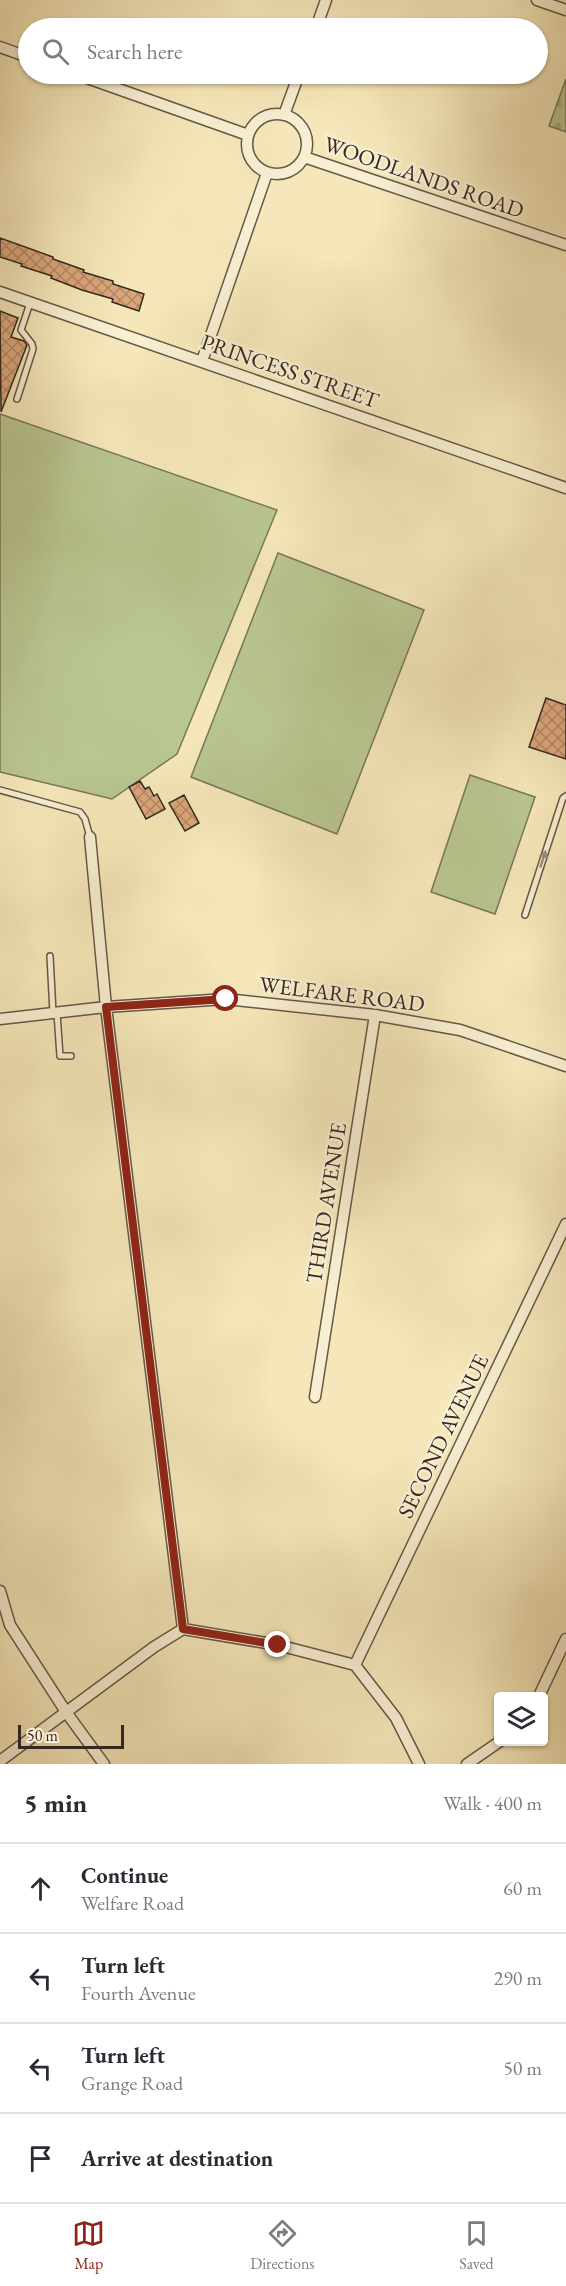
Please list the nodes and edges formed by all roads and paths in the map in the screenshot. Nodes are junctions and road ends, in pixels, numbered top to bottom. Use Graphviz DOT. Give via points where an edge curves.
graph roads {
  1 [pos="326,0"];
  2 [pos="537,0"];
  3 [pos="566,10"];
  4 [pos="320,18"];
  5 [pos="0,47"];
  6 [pos="18,53"];
  7 [pos="103,84"];
  8 [pos="295,84"];
  9 [pos="284,115"];
  10 [pos="248,135"];
  11 [pos="304,157"];
  12 [pos="267,173"];
  13 [pos="566,245"];
  14 [pos="0,292"];
  15 [pos="31,302"];
  16 [pos="202,361"];
  17 [pos="17,399"];
  18 [pos="566,488"];
  19 [pos="0,790"];
  20 [pos="566,796"];
  21 [pos="90,837"];
  22 [pos="525,915"];
  23 [pos="50,956"];
  24 [pos="106,1007"];
  25 [pos="55,1013"];
  26 [pos="375,1015"];
  27 [pos="0,1019"];
  28 [pos="71,1056"];
  29 [pos="566,1066"];
  30 [pos="566,1224"];
  31 [pos="315,1397"];
  32 [pos="0,1591"];
  33 [pos="183,1629"];
  34 [pos="566,1639"];
  35 [pos="355,1665"];
  36 [pos="541,1692"];
  37 [pos="66,1712"];
  38 [pos="494,1745"];
  39 [pos="0,1761"];
  40 [pos="104,1764"];
  41 [pos="418,1764"];
  42 [pos="467,1764"];
  1 -- 4 [label="street"];
  2 -- 3 [label="street"];
  5 -- 6 [label="street"];
  7 -- 10 [label="street"];
  8 -- 9 [label="street"];
  9 -- 10 [label="street" via="268,115 259,120"];
  9 -- 11 [label="street" via="304,132"];
  10 -- 12 [label="street" via="248,156"];
  11 -- 12 [label="street" via="293,170"];
  11 -- 13 [label="street, WOODLANDS ROAD"];
  12 -- 16 [label="street"];
  14 -- 15 [label="street, PRINCESS STREET"];
  15 -- 16 [label="street, PRINCESS STREET"];
  15 -- 17 [label="lane" via="21,330 33,349"];
  16 -- 18 [label="street, PRINCESS STREET"];
  19 -- 21 [label="lane" via="80,812"];
  22 -- 20 [label="lane, one-way"];
  21 -- 24 [label="street"];
  23 -- 25 [label="lane"];
  24 -- 25 [label="street, WELFARE ROAD"];
  24 -- 26 [label="street, WELFARE ROAD" via="226,999"];
  24 -- 33 [label="street"];
  25 -- 27 [label="street, WELFARE ROAD"];
  25 -- 28 [label="lane" via="60,1056"];
  26 -- 29 [label="street, WELFARE ROAD" via="460,1030"];
  26 -- 31 [label="street, THIRD AVENUE"];
  30 -- 35 [label="street, SECOND AVENUE"];
  32 -- 37 [label="street" via="10,1626"];
  33 -- 35 [label="street" via="278,1645"];
  33 -- 37 [label="street"];
  34 -- 36 [label="street"];
  35 -- 41 [label="street" via="396,1718"];
  37 -- 39 [label="street"];
  37 -- 40 [label="street"];
  38 -- 42 [label="street"];
}
